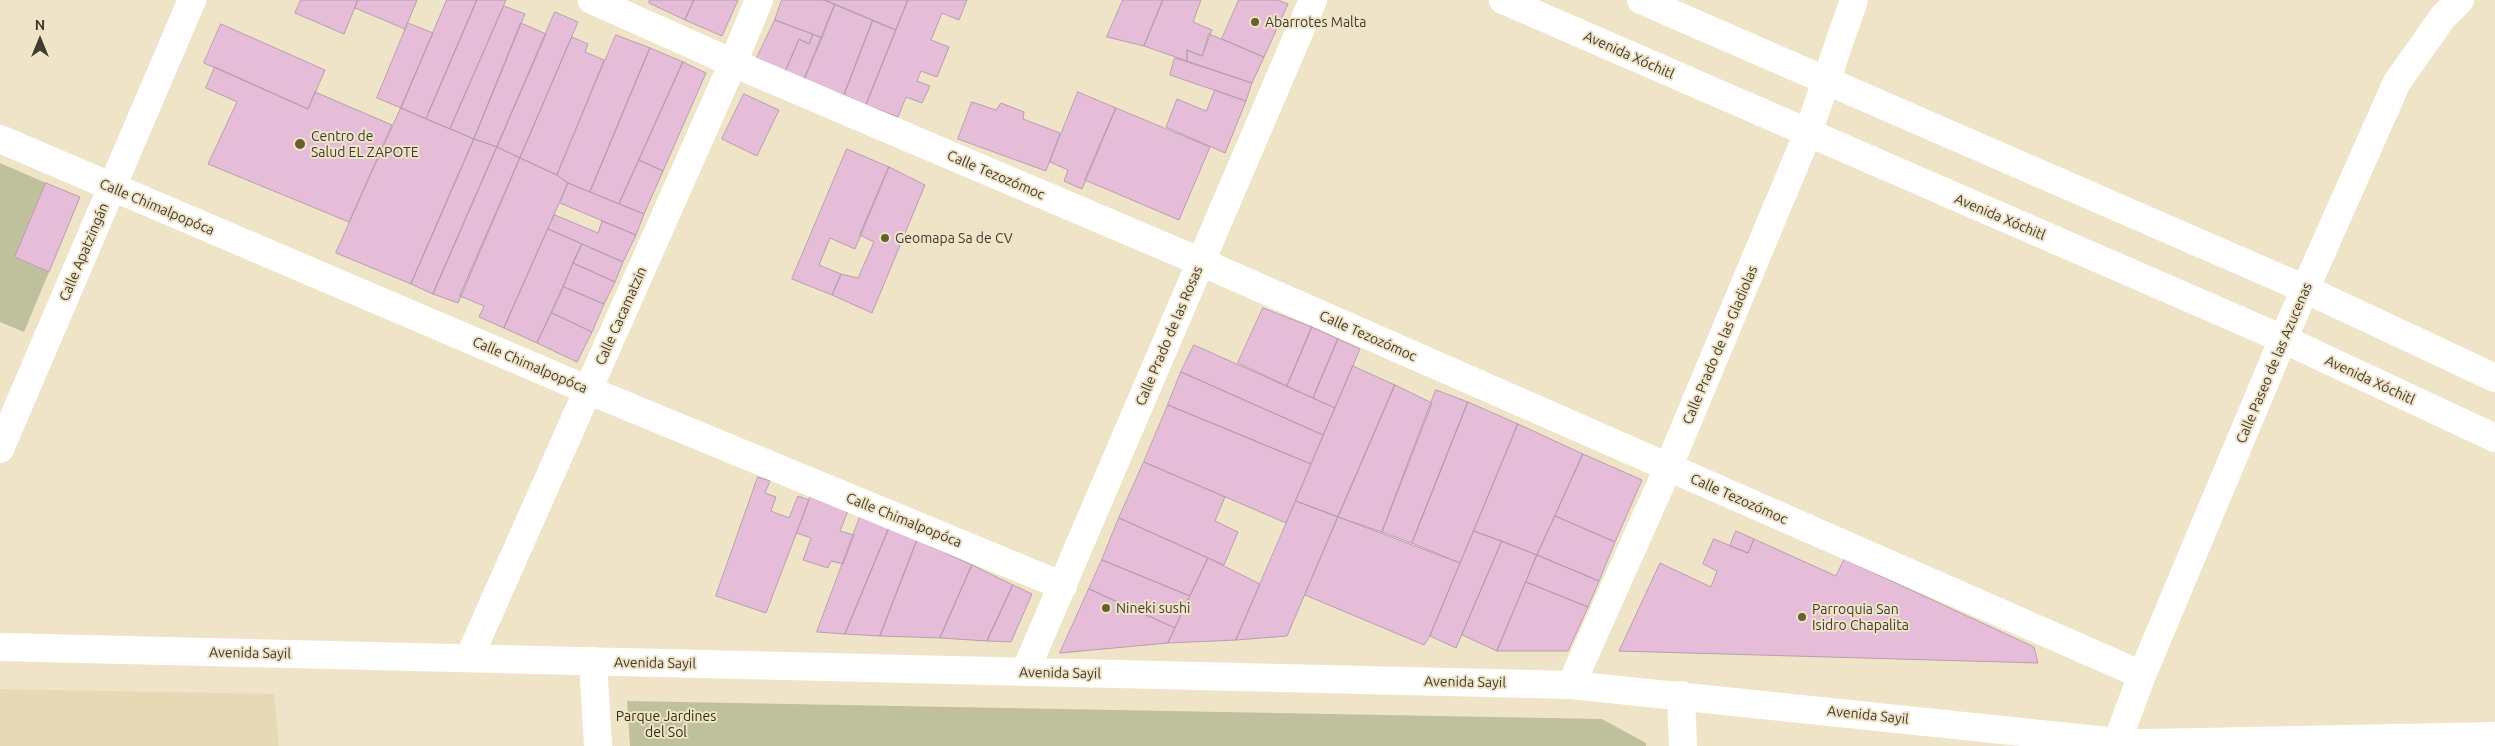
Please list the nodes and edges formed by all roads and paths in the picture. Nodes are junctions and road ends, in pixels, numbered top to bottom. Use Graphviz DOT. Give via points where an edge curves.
graph roads {
  1 [pos="192,0"];
  2 [pos="592,0"];
  3 [pos="759,0"];
  4 [pos="1313,0"];
  5 [pos="1503,0"];
  6 [pos="1641,0"];
  7 [pos="1854,0"];
  8 [pos="2460,0"];
  9 [pos="733,63"];
  10 [pos="1826,80"];
  11 [pos="1808,133"];
  12 [pos="0,138"];
  13 [pos="112,188"];
  14 [pos="1201,262"];
  15 [pos="2305,289"];
  16 [pos="2283,339"];
  17 [pos="2495,378"];
  18 [pos="588,390"];
  19 [pos="2495,438"];
  20 [pos="0,449"];
  21 [pos="1668,468"];
  22 [pos="1062,586"];
  23 [pos="0,647"];
  24 [pos="469,658"];
  25 [pos="593,661"];
  26 [pos="1025,672"];
  27 [pos="2142,675"];
  28 [pos="1572,685"];
  29 [pos="1681,695"];
  30 [pos="2495,736"];
  31 [pos="2117,742"];
  32 [pos="598,746"];
  33 [pos="1683,746"];
  34 [pos="2075,746"];
  1 -- 13 [label="street, Calle Apatzingán"];
  2 -- 9 [label="street, Calle Tezozómoc"];
  3 -- 9 [label="street, Calle Cacamatzin"];
  4 -- 14 [label="street, Calle Prado de las Rosas"];
  5 -- 11 [label="street, Avenida Xóchitl"];
  6 -- 10 [label="street"];
  7 -- 10 [label="street, Calle Prado de las Gladiolas"];
  8 -- 15 [label="street, Calle Paseo de las Azucenas" via="2443,17 2397,82"];
  9 -- 14 [label="street, Calle Tezozómoc"];
  9 -- 18 [label="street, Calle Cacamatzin"];
  10 -- 11 [label="street, Calle Prado de las Gladiolas"];
  10 -- 15 [label="street"];
  11 -- 16 [label="street, Avenida Xóchitl"];
  11 -- 21 [label="street, Calle Prado de las Gladiolas"];
  12 -- 13 [label="street, Calle Chimalpopóca"];
  13 -- 18 [label="street, Calle Chimalpopóca"];
  13 -- 20 [label="street, Calle Apatzingán"];
  14 -- 21 [label="street, Calle Tezozómoc"];
  14 -- 22 [label="street, Calle Prado de las Rosas"];
  15 -- 16 [label="street, Calle Paseo de las Azucenas"];
  15 -- 17 [label="street"];
  16 -- 19 [label="street, Avenida Xóchitl"];
  16 -- 27 [label="street, Calle Paseo de las Azucenas"];
  18 -- 22 [label="street, Calle Chimalpopóca"];
  18 -- 24 [label="street, Calle Cacamatzin"];
  21 -- 27 [label="street, Calle Tezozómoc"];
  21 -- 28 [label="street, Calle Prado de las Gladiolas"];
  22 -- 26 [label="street, Calle Prado de las Rosas"];
  23 -- 24 [label="street, Avenida Sayil"];
  24 -- 25 [label="street, Avenida Sayil"];
  25 -- 26 [label="street, Avenida Sayil"];
  25 -- 32 [label="street"];
  26 -- 28 [label="street, Avenida Sayil"];
  27 -- 31 [label="street, Calle Paseo de las Azucenas"];
  28 -- 29 [label="street, Avenida Sayil"];
  29 -- 31 [label="street, Avenida Sayil"];
  29 -- 33 [label="street"];
  30 -- 31 [label="street"];
  31 -- 34 [label="street"];
}
